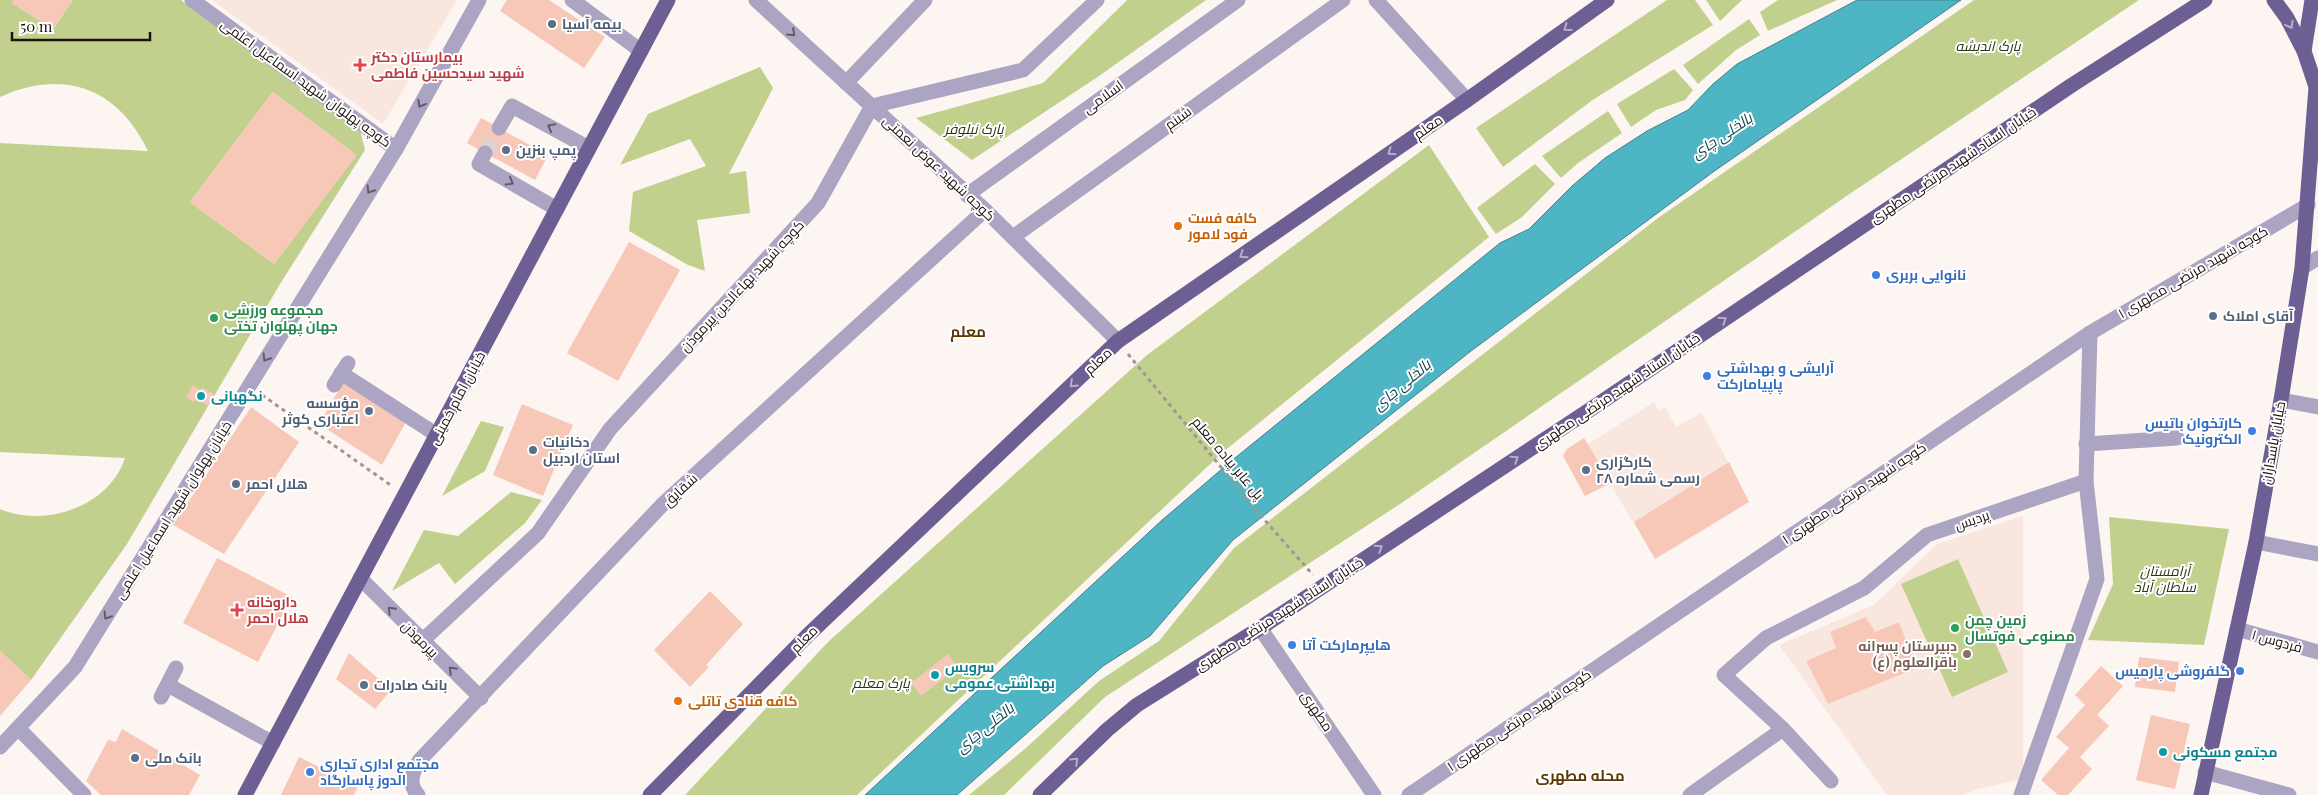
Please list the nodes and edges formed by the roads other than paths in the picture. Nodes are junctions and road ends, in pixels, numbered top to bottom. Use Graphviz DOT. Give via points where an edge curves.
graph roads {
  1 [pos="192,0"];
  2 [pos="480,0"];
  3 [pos="572,0"];
  4 [pos="668,0"];
  5 [pos="756,0"];
  6 [pos="925,0"];
  7 [pos="1097,0"];
  8 [pos="1238,0"];
  9 [pos="1343,0"];
  10 [pos="1376,0"];
  11 [pos="1607,0"];
  12 [pos="2205,0"];
  13 [pos="2274,0"];
  14 [pos="2312,0"];
  15 [pos="1591,5"];
  16 [pos="641,51"];
  17 [pos="2304,51"];
  18 [pos="846,83"];
  19 [pos="2317,86"];
  20 [pos="1467,100"];
  21 [pos="872,106"];
  22 [pos="2316,119"];
  23 [pos="499,128"];
  24 [pos="589,148"];
  25 [pos="396,149"];
  26 [pos="485,153"];
  27 [pos="967,195"];
  28 [pos="2308,205"];
  29 [pos="557,209"];
  30 [pos="985,210"];
  31 [pos="1013,237"];
  32 [pos="2318,258"];
  33 [pos="2302,268"];
  34 [pos="2318,271"];
  35 [pos="2090,332"];
  36 [pos="1118,341"];
  37 [pos="341,374"];
  38 [pos="2281,400"];
  39 [pos="2318,407"];
  40 [pos="437,435"];
  41 [pos="2177,438"];
  42 [pos="2086,444"];
  43 [pos="2086,481"];
  44 [pos="2256,542"];
  45 [pos="2318,554"];
  46 [pos="360,578"];
  47 [pos="1260,628"];
  48 [pos="2237,629"];
  49 [pos="422,641"];
  50 [pos="2318,652"];
  51 [pos="176,668"];
  52 [pos="481,698"];
  53 [pos="18,728"];
  54 [pos="1783,728"];
  55 [pos="273,743"];
  56 [pos="0,747"];
  57 [pos="2206,772"];
  58 [pos="1832,781"];
  59 [pos="84,795"];
  60 [pos="245,795"];
  61 [pos="418,795"];
  62 [pos="650,795"];
  63 [pos="1040,795"];
  64 [pos="1374,795"];
  65 [pos="1408,795"];
  66 [pos="1690,795"];
  67 [pos="2022,795"];
  68 [pos="2201,795"];
  69 [pos="2289,795"];
  1 -- 25 [label="street, کوچه پهلوان شهید اسماعیل اعلمی"];
  2 -- 25 [label="street, خیابان پهلوان شهید اسماعیل اعلمی, one-way"];
  3 -- 16 [label="street"];
  4 -- 16 [label="main road, خیابان امام خمینی"];
  5 -- 18 [label="street, کوچه شهید عوض نعمتی, one-way"];
  6 -- 18 [label="street"];
  7 -- 21 [label="street" via="1023,70"];
  8 -- 27 [label="street, اسلامی"];
  9 -- 31 [label="street, شبنم"];
  10 -- 20 [label="street"];
  11 -- 15 [label="main road, معلم"];
  47 -- 12 [label="main road, خیابان استاد شهید مرتضی مطهری, one-way"];
  13 -- 17 [label="main road, one-way"];
  14 -- 17 [label="main road"];
  15 -- 20 [label="main road, معلم, one-way"];
  16 -- 24 [label="main road, خیابان امام خمینی"];
  17 -- 19 [label="main road"];
  18 -- 21 [label="street, کوچه شهید عوض نعمتی"];
  19 -- 22 [label="main road, خیابان پاسداران"];
  20 -- 36 [label="main road, معلم, one-way"];
  21 -- 27 [label="street, کوچه شهید عوض نعمتی"];
  21 -- 49 [label="street, کوچه شهید بهاءالدین پیرموذن" via="818,203 610,429 538,534"];
  22 -- 28 [label="main road, خیابان پاسداران"];
  24 -- 23 [label="street, one-way" via="512,106"];
  24 -- 29 [label="main road, خیابان امام خمینی"];
  25 -- 53 [label="street, خیابان پهلوان شهید اسماعیل اعلمی, one-way" via="75,667"];
  26 -- 29 [label="street, one-way" via="479,164"];
  27 -- 30 [label="street, کوچه شهید عوض نعمتی"];
  28 -- 33 [label="main road, خیابان پاسداران"];
  28 -- 35 [label="street, کوچه شهید مرتضی مطهری ۱"];
  29 -- 40 [label="main road, خیابان امام خمینی"];
  30 -- 31 [label="street, کوچه شهید عوض نعمتی"];
  30 -- 52 [label="street, شقایق" via="663,504"];
  31 -- 36 [label="street, کوچه شهید عوض نعمتی"];
  32 -- 33 [label="street"];
  33 -- 34 [label="street"];
  33 -- 38 [label="main road, خیابان پاسداران"];
  35 -- 42 [label="street"];
  35 -- 65 [label="street, کوچه شهید مرتضی مطهری ۱"];
  36 -- 62 [label="main road, معلم, one-way" via="808,635"];
  37 -- 40 [label="street"];
  38 -- 39 [label="street"];
  38 -- 44 [label="main road, خیابان پاسداران"];
  40 -- 46 [label="main road, خیابان امام خمینی"];
  41 -- 42 [label="street"];
  42 -- 43 [label="street"];
  43 -- 54 [label="street, پردیس" via="1927,535 1864,588 1766,638 1724,675"];
  43 -- 67 [label="street" via="2097,579"];
  44 -- 45 [label="street"];
  44 -- 48 [label="main road, خیابان پاسداران"];
  49 -- 46 [label="street, پیرموذن, one-way"];
  46 -- 55 [label="main road, خیابان امام خمینی"];
  63 -- 47 [label="main road, خیابان استاد شهید مرتضی مطهری, one-way" via="1137,705"];
  47 -- 64 [label="street, مطهری"];
  48 -- 50 [label="street, فردوس ۱"];
  48 -- 57 [label="main road, خیابان پاسداران"];
  52 -- 49 [label="street, پیرموذن, one-way"];
  51 -- 55 [label="street" via="164,691"];
  52 -- 61 [label="street, شقایق" via="419,762 411,775 412,789"];
  53 -- 56 [label="street, خیابان پهلوان شهید اسماعیل اعلمی"];
  53 -- 59 [label="street"];
  54 -- 58 [label="street, پردیس"];
  54 -- 66 [label="street"];
  55 -- 60 [label="main road, خیابان امام خمینی"];
  57 -- 68 [label="main road, خیابان پاسداران"];
  57 -- 69 [label="street"];
}
